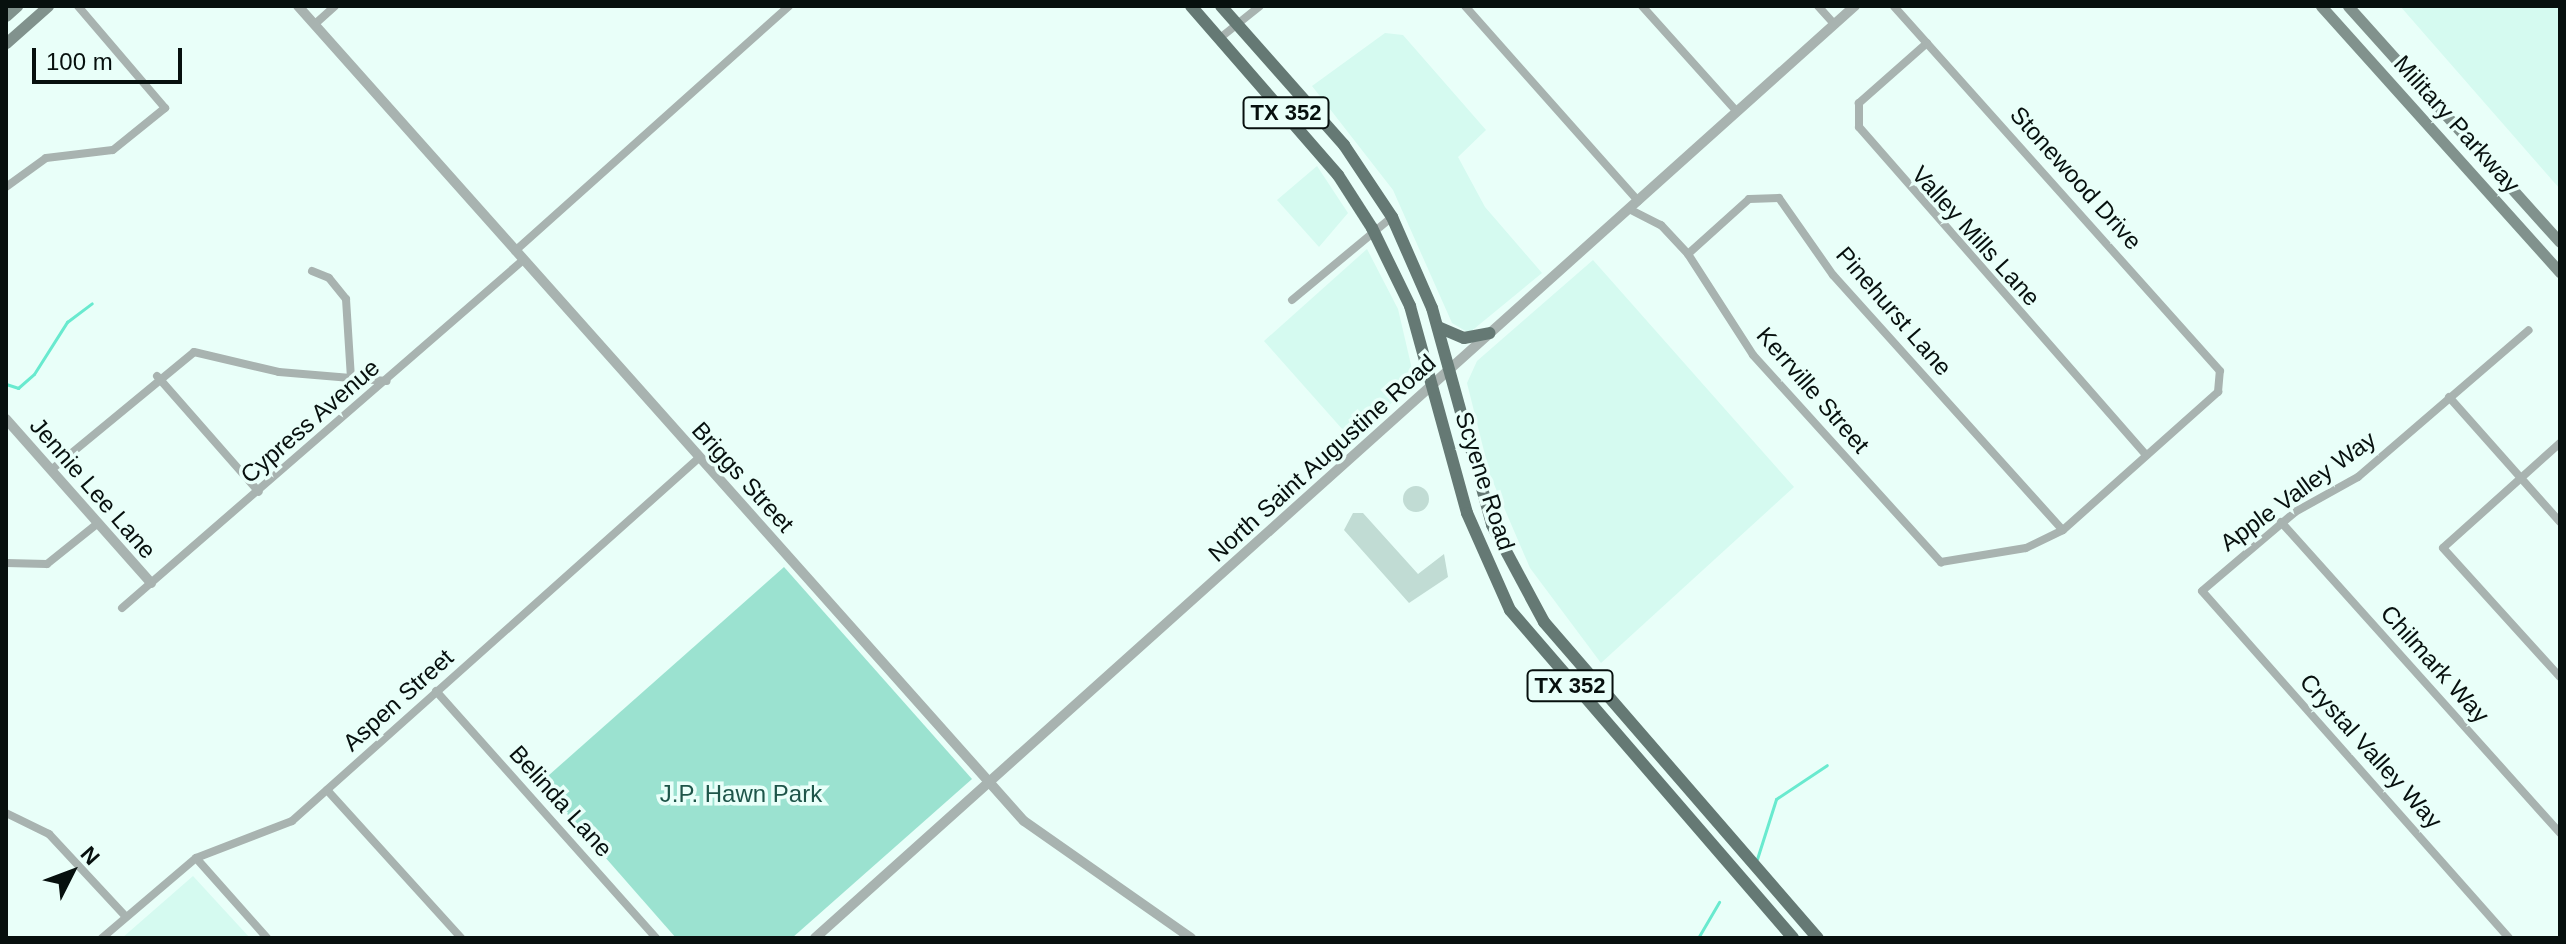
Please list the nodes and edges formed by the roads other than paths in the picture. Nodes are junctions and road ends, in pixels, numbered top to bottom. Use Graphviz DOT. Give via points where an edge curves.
graph roads {
  1 [pos="17,6"];
  2 [pos="48,6"];
  3 [pos="78,6"];
  4 [pos="298,6"];
  5 [pos="335,6"];
  6 [pos="789,6"];
  7 [pos="1191,6"];
  8 [pos="1221,6"];
  9 [pos="1260,6"];
  10 [pos="1465,6"];
  11 [pos="1642,6"];
  12 [pos="1818,6"];
  13 [pos="1855,6"];
  14 [pos="1894,6"];
  15 [pos="2321,6"];
  16 [pos="2348,6"];
  17 [pos="6,16"];
  18 [pos="315,24"];
  19 [pos="1237,24"];
  20 [pos="1834,24"];
  21 [pos="2375,35"];
  22 [pos="1220,38"];
  23 [pos="6,43"];
  24 [pos="1927,43"];
  25 [pos="2376,67"];
  26 [pos="1737,112"];
  27 [pos="2481,154"];
  28 [pos="2466,167"];
  29 [pos="6,187"];
  30 [pos="1634,205"];
  31 [pos="1392,217"];
  32 [pos="1372,228"];
  33 [pos="2560,242"];
  34 [pos="1688,254"];
  35 [pos="518,256"];
  36 [pos="312,271"];
  37 [pos="2560,272"];
  38 [pos="1292,300"];
  39 [pos="1438,327"];
  40 [pos="2529,330"];
  41 [pos="1490,333"];
  42 [pos="1450,370"];
  43 [pos="157,376"];
  44 [pos="351,378"];
  45 [pos="387,381"];
  46 [pos="1432,386"];
  47 [pos="2449,397"];
  48 [pos="6,419"];
  49 [pos="2560,443"];
  50 [pos="2146,455"];
  51 [pos="700,457"];
  52 [pos="51,470"];
  53 [pos="2519,476"];
  54 [pos="259,492"];
  55 [pos="2281,522"];
  56 [pos="2560,522"];
  57 [pos="98,523"];
  58 [pos="2063,530"];
  59 [pos="6,563"];
  60 [pos="151,583"];
  61 [pos="2202,591"];
  62 [pos="122,608"];
  63 [pos="2560,677"];
  64 [pos="436,691"];
  65 [pos="988,781"];
  66 [pos="327,790"];
  67 [pos="6,813"];
  68 [pos="2560,833"];
  69 [pos="196,858"];
  70 [pos="126,917"];
  71 [pos="102,938"];
  72 [pos="267,938"];
  73 [pos="461,938"];
  74 [pos="656,938"];
  75 [pos="815,938"];
  76 [pos="1191,938"];
  77 [pos="1793,938"];
  78 [pos="1818,938"];
  79 [pos="2509,938"];
  1 -- 17 [label="main road"];
  2 -- 23 [label="main road"];
  3 -- 29 [label="street" via="165,108 113,150 46,158"];
  4 -- 18 [label="street, Briggs Street"];
  5 -- 18 [label="street"];
  6 -- 35 [label="street, Cypress Avenue"];
  7 -- 22 [label="main road, Scyene Road / TX 352"];
  8 -- 19 [label="main road, Scyene Road / TX 352"];
  9 -- 19 [label="street"];
  10 -- 30 [label="street, Kerrville Street"];
  11 -- 26 [label="street"];
  12 -- 20 [label="street"];
  13 -- 20 [label="street, North Saint Augustine Road"];
  14 -- 24 [label="street, Stonewood Drive"];
  15 -- 25 [label="main road, Military Parkway"];
  16 -- 21 [label="main road, Military Parkway"];
  18 -- 35 [label="street, Briggs Street"];
  19 -- 22 [label="street"];
  19 -- 31 [label="main road, Scyene Road / TX 352" via="1344,145"];
  20 -- 26 [label="street, North Saint Augustine Road"];
  21 -- 25 [label="main road"];
  21 -- 27 [label="main road, Military Parkway"];
  22 -- 32 [label="main road, Scyene Road / TX 352" via="1338,175"];
  24 -- 50 [label="street, Valley Mills Lane" via="1859,103 1859,127"];
  24 -- 50 [label="street, Stonewood Drive" via="2216,364 2222,380 2218,392"];
  25 -- 28 [label="main road, Military Parkway"];
  26 -- 30 [label="street, North Saint Augustine Road"];
  27 -- 28 [label="main road"];
  27 -- 33 [label="main road, Military Parkway"];
  28 -- 37 [label="main road, Military Parkway"];
  30 -- 34 [label="street, Kerrville Street"];
  30 -- 41 [label="street, North Saint Augustine Road"];
  31 -- 32 [label="street"];
  31 -- 39 [label="main road, Scyene Road / TX 352"];
  32 -- 38 [label="street"];
  32 -- 46 [label="main road, Scyene Road / TX 352" via="1410,306"];
  34 -- 58 [label="street, Kerrville Street" via="1753,355 1941,562 2026,548"];
  34 -- 58 [label="street, Pinehurst Lane" via="1749,199 1779,198 1833,275"];
  35 -- 45 [label="street, Cypress Avenue"];
  35 -- 51 [label="street, Briggs Street"];
  36 -- 44 [label="street" via="329,278 346,299"];
  39 -- 41 [label="main road" via="1464,338"];
  39 -- 42 [label="main road, Scyene Road / TX 352"];
  40 -- 47 [label="street, Apple Valley Way"];
  41 -- 42 [label="street, North Saint Augustine Road"];
  42 -- 46 [label="street, North Saint Augustine Road"];
  42 -- 78 [label="main road, Scyene Road / TX 352" via="1488,515 1544,622"];
  43 -- 44 [label="street" via="184,356 207,351 279,372"];
  43 -- 52 [label="street"];
  43 -- 54 [label="street"];
  44 -- 45 [label="street"];
  45 -- 54 [label="street, Cypress Avenue"];
  46 -- 65 [label="street, North Saint Augustine Road"];
  46 -- 77 [label="main road, Scyene Road / TX 352" via="1467,513 1510,610"];
  47 -- 53 [label="street"];
  47 -- 55 [label="street, Apple Valley Way" via="2358,477"];
  48 -- 52 [label="street, Jennie Lee Lane"];
  49 -- 53 [label="street"];
  50 -- 58 [label="street"];
  51 -- 64 [label="street, Aspen Street"];
  51 -- 65 [label="street, Briggs Street"];
  52 -- 57 [label="street, Jennie Lee Lane"];
  53 -- 56 [label="street"];
  53 -- 63 [label="street" via="2443,548"];
  54 -- 60 [label="street, Cypress Avenue"];
  55 -- 61 [label="street, Apple Valley Way"];
  55 -- 68 [label="street, Chilmark Way"];
  57 -- 59 [label="street" via="47,564"];
  57 -- 60 [label="street, Jennie Lee Lane"];
  60 -- 62 [label="street, Cypress Avenue"];
  61 -- 79 [label="street, Crystal Valley Way"];
  64 -- 66 [label="street, Aspen Street"];
  64 -- 74 [label="street, Belinda Lane"];
  65 -- 75 [label="street, North Saint Augustine Road"];
  65 -- 76 [label="street, Briggs Street" via="1037,833"];
  66 -- 69 [label="street, Aspen Street" via="275,832"];
  66 -- 73 [label="street"];
  67 -- 70 [label="street" via="49,834"];
  69 -- 70 [label="street, Aspen Street"];
  69 -- 72 [label="street"];
  70 -- 71 [label="street, Aspen Street"];
}
